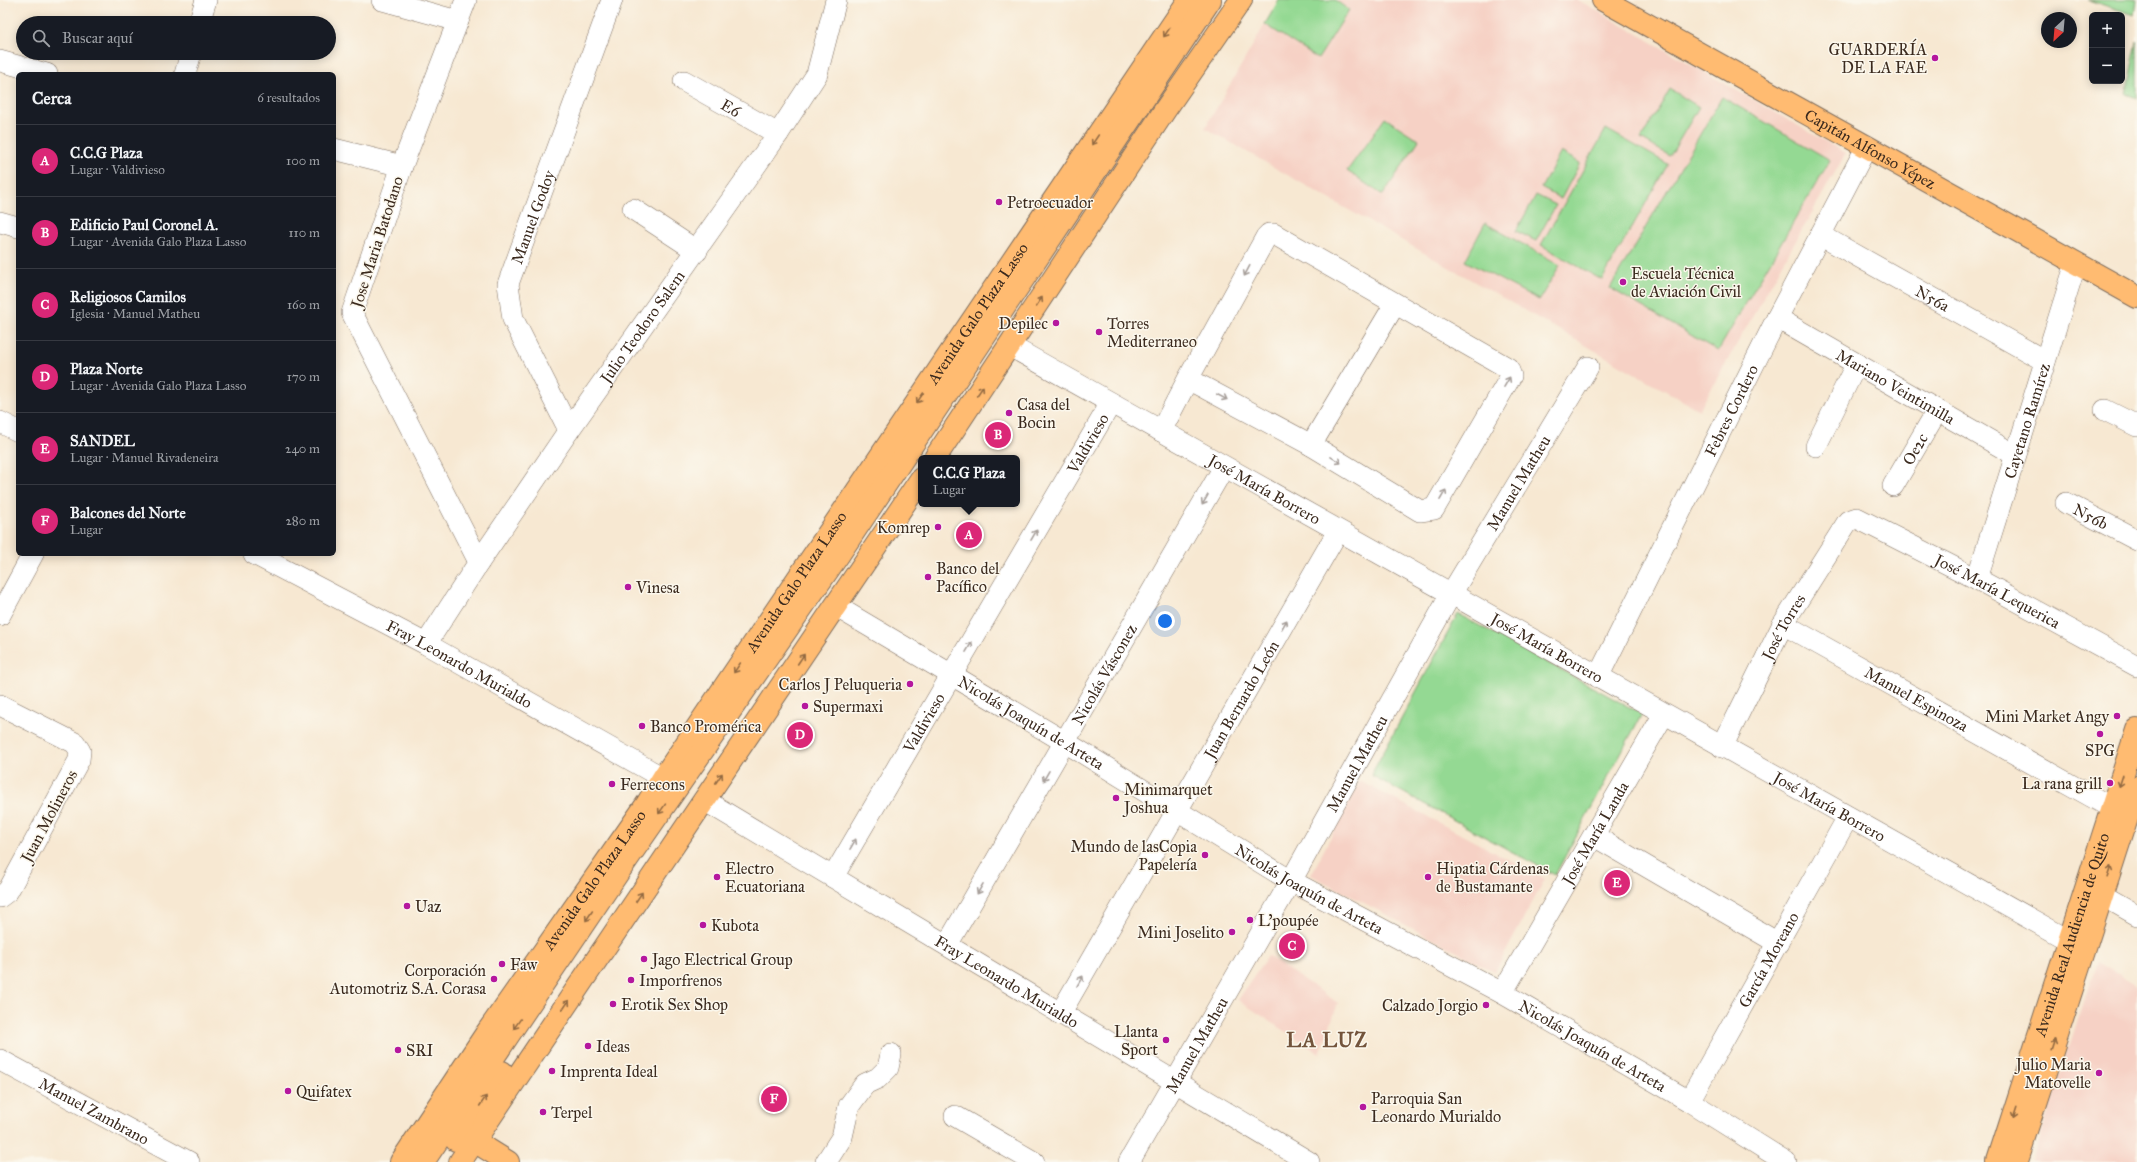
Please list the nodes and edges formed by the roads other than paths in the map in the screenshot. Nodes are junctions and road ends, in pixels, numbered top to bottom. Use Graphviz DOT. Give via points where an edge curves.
graph roads {
  1 [pos="206,0"];
  2 [pos="382,0"];
  3 [pos="466,0"];
  4 [pos="612,0"];
  5 [pos="836,0"];
  6 [pos="1189,0"];
  7 [pos="1210,0"];
  8 [pos="1225,0"];
  9 [pos="1241,0"];
  10 [pos="1603,0"];
  11 [pos="201,16"];
  12 [pos="458,21"];
  13 [pos="189,60"];
  14 [pos="0,61"];
  15 [pos="40,72"];
  16 [pos="186,72"];
  17 [pos="684,81"];
  18 [pos="778,134"];
  19 [pos="1866,146"];
  20 [pos="336,150"];
  21 [pos="402,166"];
  22 [pos="633,209"];
  23 [pos="0,222"];
  24 [pos="16,226"];
  25 [pos="1820,235"];
  26 [pos="697,251"];
  27 [pos="2076,263"];
  28 [pos="2137,297"];
  29 [pos="1395,304"];
  30 [pos="343,311"];
  31 [pos="1777,318"];
  32 [pos="1010,346"];
  33 [pos="2045,361"];
  34 [pos="1856,365"];
  35 [pos="1588,367"];
  36 [pos="1188,378"];
  37 [pos="1111,403"];
  38 [pos="2105,410"];
  39 [pos="1938,411"];
  40 [pos="0,422"];
  41 [pos="2137,426"];
  42 [pos="569,430"];
  43 [pos="16,431"];
  44 [pos="1162,431"];
  45 [pos="1311,445"];
  46 [pos="1816,446"];
  47 [pos="921,455"];
  48 [pos="937,455"];
  49 [pos="2015,455"];
  50 [pos="918,459"];
  51 [pos="1224,467"];
  52 [pos="918,484"];
  53 [pos="1893,486"];
  54 [pos="2066,504"];
  55 [pos="1857,518"];
  56 [pos="1338,531"];
  57 [pos="2137,540"];
  58 [pos="32,556"];
  59 [pos="258,556"];
  60 [pos="479,562"];
  61 [pos="1977,579"];
  62 [pos="1451,594"];
  63 [pos="836,607"];
  64 [pos="0,615"];
  65 [pos="1783,624"];
  66 [pos="426,644"];
  67 [pos="2137,666"];
  68 [pos="952,676"];
  69 [pos="1598,676"];
  70 [pos="0,705"];
  71 [pos="1664,714"];
  72 [pos="2137,730"];
  73 [pos="1065,742"];
  74 [pos="1722,747"];
  75 [pos="663,778"];
  76 [pos="2137,787"];
  77 [pos="704,800"];
  78 [pos="2112,808"];
  79 [pos="1177,811"];
  80 [pos="1848,817"];
  81 [pos="1594,836"];
  82 [pos="833,877"];
  83 [pos="1291,881"];
  84 [pos="2102,895"];
  85 [pos="0,897"];
  86 [pos="2137,915"];
  87 [pos="1778,943"];
  88 [pos="948,945"];
  89 [pos="2076,945"];
  90 [pos="1502,993"];
  91 [pos="1060,1014"];
  92 [pos="891,1054"];
  93 [pos="0,1060"];
  94 [pos="1176,1082"];
  95 [pos="1689,1102"];
  96 [pos="955,1116"];
  97 [pos="450,1144"];
  98 [pos="189,1162"];
  99 [pos="401,1162"];
  100 [pos="423,1162"];
  101 [pos="508,1162"];
  102 [pos="826,1162"];
  103 [pos="1034,1162"];
  104 [pos="1129,1162"];
  105 [pos="1309,1162"];
  106 [pos="1786,1162"];
  107 [pos="1998,1162"];
  108 [pos="2016,1162"];
  1 -- 11 [label="street"];
  2 -- 12 [label="street"];
  3 -- 12 [label="street, Jose Maria Batodano"];
  4 -- 42 [label="street, Manuel Godoy" via="508,284 513,319"];
  5 -- 18 [label="street, Julio Teodoro Salem" via="817,74"];
  6 -- 75 [label="main road, Avenida Galo Plaza Lasso, one-way"];
  7 -- 97 [label="main road, Avenida Galo Plaza Lasso, one-way" via="837,557 619,871"];
  47 -- 8 [label="main road, Avenida Galo Plaza Lasso, one-way"];
  32 -- 9 [label="main road, one-way" via="1164,110"];
  10 -- 19 [label="main road, Capitán Alfonso Yépez"];
  12 -- 21 [label="street, Jose Maria Batodano"];
  13 -- 16 [label="street"];
  14 -- 15 [label="street"];
  17 -- 18 [label="street, E6"];
  18 -- 26 [label="street, Julio Teodoro Salem"];
  19 -- 25 [label="street, Febres Cordero"];
  19 -- 27 [label="main road, Capitán Alfonso Yépez"];
  20 -- 21 [label="street"];
  21 -- 30 [label="street, Jose Maria Batodano"];
  22 -- 26 [label="street"];
  23 -- 24 [label="street"];
  25 -- 31 [label="street, Febres Cordero"];
  25 -- 33 [label="street, N56a"];
  26 -- 42 [label="street, Julio Teodoro Salem"];
  27 -- 28 [label="main road, Capitán Alfonso Yépez"];
  27 -- 33 [label="street, Cayetano Ramírez"];
  29 -- 36 [label="street, one-way" via="1274,234 1269,234"];
  29 -- 45 [label="street"];
  45 -- 29 [label="street, one-way" via="1420,511 1428,512 1434,509 1511,376 1508,368"];
  30 -- 60 [label="street, Jose Maria Batodano"];
  31 -- 34 [label="street, Mariano Veintimilla"];
  31 -- 69 [label="street, Febres Cordero"];
  32 -- 37 [label="street, José María Borrero"];
  48 -- 32 [label="main road, one-way"];
  33 -- 49 [label="street, Cayetano Ramírez"];
  34 -- 39 [label="street, Mariano Veintimilla"];
  34 -- 46 [label="street"];
  35 -- 62 [label="street, Manuel Matheu"];
  36 -- 44 [label="street"];
  36 -- 45 [label="street, one-way"];
  37 -- 44 [label="street, José María Borrero"];
  68 -- 37 [label="street, Valdivieso, one-way"];
  38 -- 41 [label="street"];
  39 -- 49 [label="street, Mariano Veintimilla"];
  39 -- 53 [label="street, Oe2c"];
  40 -- 43 [label="street"];
  42 -- 60 [label="street, Julio Teodoro Salem"];
  44 -- 51 [label="street, José María Borrero"];
  49 -- 61 [label="street, Cayetano Ramírez"];
  97 -- 50 [label="main road, Avenida Galo Plaza Lasso, one-way"];
  51 -- 56 [label="street, José María Borrero"];
  51 -- 73 [label="street, Nicolás Vásconez, one-way"];
  52 -- 63 [label="main road, Avenida Galo Plaza Lasso"];
  54 -- 57 [label="street, N56b"];
  55 -- 61 [label="street, José María Lequerica"];
  55 -- 65 [label="street, José Torres" via="1848,521"];
  56 -- 62 [label="street, José María Borrero"];
  79 -- 56 [label="street, Juan Bernardo León, one-way"];
  58 -- 64 [label="street"];
  59 -- 66 [label="street, Fray Leonardo Murialdo"];
  60 -- 66 [label="street, Julio Teodoro Salem"];
  61 -- 67 [label="street, José María Lequerica"];
  62 -- 69 [label="street, José María Borrero"];
  62 -- 83 [label="street, Manuel Matheu"];
  63 -- 68 [label="street, Nicolás Joaquín de Arteta"];
  77 -- 63 [label="main road, Avenida Galo Plaza Lasso, one-way"];
  65 -- 74 [label="street, José Torres"];
  65 -- 78 [label="street, Manuel Espinoza"];
  66 -- 75 [label="street, Fray Leonardo Murialdo"];
  68 -- 73 [label="street, Nicolás Joaquín de Arteta"];
  82 -- 68 [label="street, Valdivieso, one-way"];
  69 -- 71 [label="street, José María Borrero"];
  70 -- 85 [label="street, Juan Molineros" via="74,743 80,751 79,760 8,891"];
  71 -- 74 [label="street, José María Borrero"];
  71 -- 81 [label="street, José María Landa"];
  72 -- 78 [label="main road, Avenida Real Audiencia de Quito, one-way"];
  73 -- 79 [label="street, Nicolás Joaquín de Arteta"];
  73 -- 88 [label="street, Nicolás Vásconez, one-way"];
  74 -- 80 [label="street, José María Borrero"];
  75 -- 97 [label="main road, Avenida Galo Plaza Lasso" via="486,1034"];
  84 -- 76 [label="main road, Avenida Real Audiencia de Quito, one-way"];
  77 -- 82 [label="street, Fray Leonardo Murialdo"];
  97 -- 77 [label="main road, Avenida Galo Plaza Lasso, one-way"];
  78 -- 89 [label="main road, Avenida Real Audiencia de Quito"];
  79 -- 83 [label="street, Nicolás Joaquín de Arteta"];
  91 -- 79 [label="street, Juan Bernardo León, one-way"];
  80 -- 87 [label="street, García Moreano"];
  80 -- 89 [label="street, José María Borrero"];
  81 -- 87 [label="street"];
  81 -- 90 [label="street, José María Landa"];
  82 -- 88 [label="street, Fray Leonardo Murialdo"];
  83 -- 90 [label="street, Nicolás Joaquín de Arteta"];
  83 -- 94 [label="street, Manuel Matheu"];
  84 -- 86 [label="street"];
  84 -- 89 [label="main road, Avenida Real Audiencia de Quito"];
  87 -- 95 [label="street, García Moreano"];
  88 -- 91 [label="street, Fray Leonardo Murialdo"];
  89 -- 107 [label="main road, Avenida Real Audiencia de Quito, one-way"];
  108 -- 89 [label="main road, Avenida Real Audiencia de Quito, one-way"];
  90 -- 95 [label="street, Nicolás Joaquín de Arteta"];
  91 -- 94 [label="street, Fray Leonardo Murialdo"];
  92 -- 102 [label="street" via="888,1068 878,1078 865,1084 849,1106 842,1137"];
  93 -- 98 [label="street, Manuel Zambrano"];
  94 -- 104 [label="street, Manuel Matheu"];
  94 -- 105 [label="street, Fray Leonardo Murialdo"];
  95 -- 106 [label="street, Nicolás Joaquín de Arteta"];
  96 -- 103 [label="street"];
  97 -- 99 [label="main road, Avenida Galo Plaza Lasso"];
  97 -- 100 [label="main road, Avenida Galo Plaza Lasso"];
  97 -- 101 [label="main road"];
}
